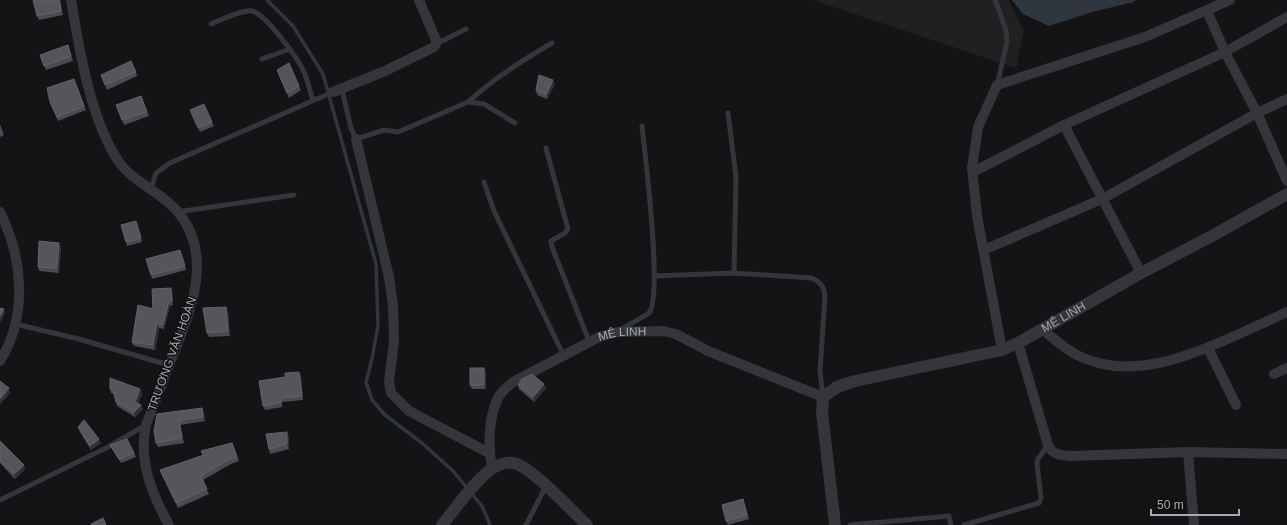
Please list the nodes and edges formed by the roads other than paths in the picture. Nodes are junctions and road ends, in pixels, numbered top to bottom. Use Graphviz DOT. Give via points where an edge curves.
graph roads {
  1 [pos="72,0"];
  2 [pos="419,0"];
  3 [pos="995,0"];
  4 [pos="1230,0"];
  5 [pos="1207,11"];
  6 [pos="1287,17"];
  7 [pos="211,24"];
  8 [pos="466,29"];
  9 [pos="552,43"];
  10 [pos="436,44"];
  11 [pos="290,49"];
  12 [pos="1225,52"];
  13 [pos="262,59"];
  14 [pos="997,85"];
  15 [pos="338,91"];
  16 [pos="1287,99"];
  17 [pos="313,100"];
  18 [pos="468,102"];
  19 [pos="728,113"];
  20 [pos="1257,113"];
  21 [pos="515,122"];
  22 [pos="1064,125"];
  23 [pos="642,126"];
  24 [pos="356,139"];
  25 [pos="546,148"];
  26 [pos="973,172"];
  27 [pos="1287,181"];
  28 [pos="484,182"];
  29 [pos="151,189"];
  30 [pos="1287,194"];
  31 [pos="294,195"];
  32 [pos="1102,199"];
  33 [pos="0,212"];
  34 [pos="178,212"];
  35 [pos="984,250"];
  36 [pos="734,273"];
  37 [pos="1141,273"];
  38 [pos="654,276"];
  39 [pos="1287,312"];
  40 [pos="15,324"];
  41 [pos="1042,329"];
  42 [pos="618,332"];
  43 [pos="589,340"];
  44 [pos="1018,343"];
  45 [pos="1208,348"];
  46 [pos="1002,350"];
  47 [pos="563,354"];
  48 [pos="0,361"];
  49 [pos="169,365"];
  50 [pos="1287,368"];
  51 [pos="1274,374"];
  52 [pos="823,397"];
  53 [pos="1236,405"];
  54 [pos="146,425"];
  55 [pos="1048,445"];
  56 [pos="1188,452"];
  57 [pos="489,453"];
  58 [pos="1287,454"];
  59 [pos="492,468"];
  60 [pos="546,486"];
  61 [pos="0,500"];
  62 [pos="169,525"];
  63 [pos="442,525"];
  64 [pos="526,525"];
  65 [pos="587,525"];
  66 [pos="835,525"];
  67 [pos="850,525"];
  68 [pos="951,525"];
  69 [pos="964,525"];
  70 [pos="1194,525"];
  1 -- 29 [label="street, TRƯƠNG VĂN HOÀN" via="82,64 100,124 117,160"];
  2 -- 10 [label="street"];
  3 -- 14 [label="lane" via="1006,30 1007,42"];
  4 -- 5 [label="street"];
  5 -- 12 [label="street"];
  5 -- 14 [label="street" via="1145,37"];
  6 -- 12 [label="street"];
  7 -- 11 [label="lane" via="245,11 252,11 271,27"];
  8 -- 10 [label="lane"];
  9 -- 18 [label="lane" via="507,70"];
  10 -- 15 [label="street" via="398,65"];
  11 -- 13 [label="lane"];
  11 -- 17 [label="lane" via="304,73"];
  12 -- 20 [label="street"];
  12 -- 22 [label="street"];
  14 -- 26 [label="street" via="978,127"];
  15 -- 17 [label="lane"];
  15 -- 24 [label="lane"];
  16 -- 20 [label="street"];
  17 -- 29 [label="lane" via="170,163 156,173"];
  18 -- 21 [label="lane" via="484,104"];
  18 -- 24 [label="lane" via="398,132 384,130"];
  19 -- 36 [label="lane" via="736,182"];
  20 -- 27 [label="street"];
  20 -- 32 [label="street"];
  22 -- 26 [label="street"];
  22 -- 32 [label="street"];
  23 -- 38 [label="lane"];
  24 -- 57 [label="street" via="389,277 393,306 394,341 389,377 391,393 409,411"];
  25 -- 43 [label="lane" via="568,229 551,241 552,247"];
  26 -- 35 [label="street" via="977,216"];
  28 -- 47 [label="lane" via="494,211"];
  29 -- 34 [label="street, TRƯƠNG VĂN HOÀN" via="165,198"];
  30 -- 37 [label="street, MÊ LINH"];
  31 -- 34 [label="lane"];
  32 -- 35 [label="street"];
  32 -- 37 [label="street"];
  33 -- 40 [label="street" via="11,236 18,265 19,307"];
  34 -- 49 [label="street, TRƯƠNG VĂN HOÀN" via="191,234 195,252 196,287 189,315"];
  35 -- 46 [label="street"];
  36 -- 38 [label="lane"];
  36 -- 52 [label="lane" via="812,278 824,288 820,371"];
  37 -- 41 [label="street, MÊ LINH"];
  38 -- 42 [label="lane" via="653,306 649,313"];
  39 -- 45 [label="street"];
  40 -- 48 [label="street"];
  40 -- 49 [label="lane"];
  41 -- 44 [label="street, MÊ LINH"];
  41 -- 45 [label="street" via="1079,356 1119,366 1157,364"];
  42 -- 43 [label="street, MÊ LINH"];
  42 -- 52 [label="street, MÊ LINH" via="649,330 676,334 708,351"];
  43 -- 47 [label="street, MÊ LINH"];
  44 -- 46 [label="street, MÊ LINH"];
  44 -- 55 [label="street"];
  45 -- 53 [label="street"];
  46 -- 52 [label="street, MÊ LINH" via="855,381 837,387"];
  47 -- 57 [label="street, MÊ LINH" via="512,382 498,398 492,416"];
  49 -- 54 [label="street, TRƯƠNG VĂN HOÀN"];
  50 -- 51 [label="street"];
  52 -- 66 [label="street" via="822,412"];
  54 -- 61 [label="lane" via="106,448"];
  54 -- 62 [label="street, TRƯƠNG VĂN HOÀN" via="143,453 148,480"];
  55 -- 56 [label="street" via="1054,453 1071,456"];
  55 -- 69 [label="lane" via="1037,463 1041,498 1039,503"];
  56 -- 58 [label="street"];
  56 -- 70 [label="street"];
  57 -- 59 [label="street, MÊ LINH"];
  59 -- 60 [label="street" via="514,463 527,469"];
  59 -- 63 [label="street"];
  60 -- 64 [label="lane"];
  60 -- 65 [label="street"];
  67 -- 68 [label="lane" via="949,516"];
}
